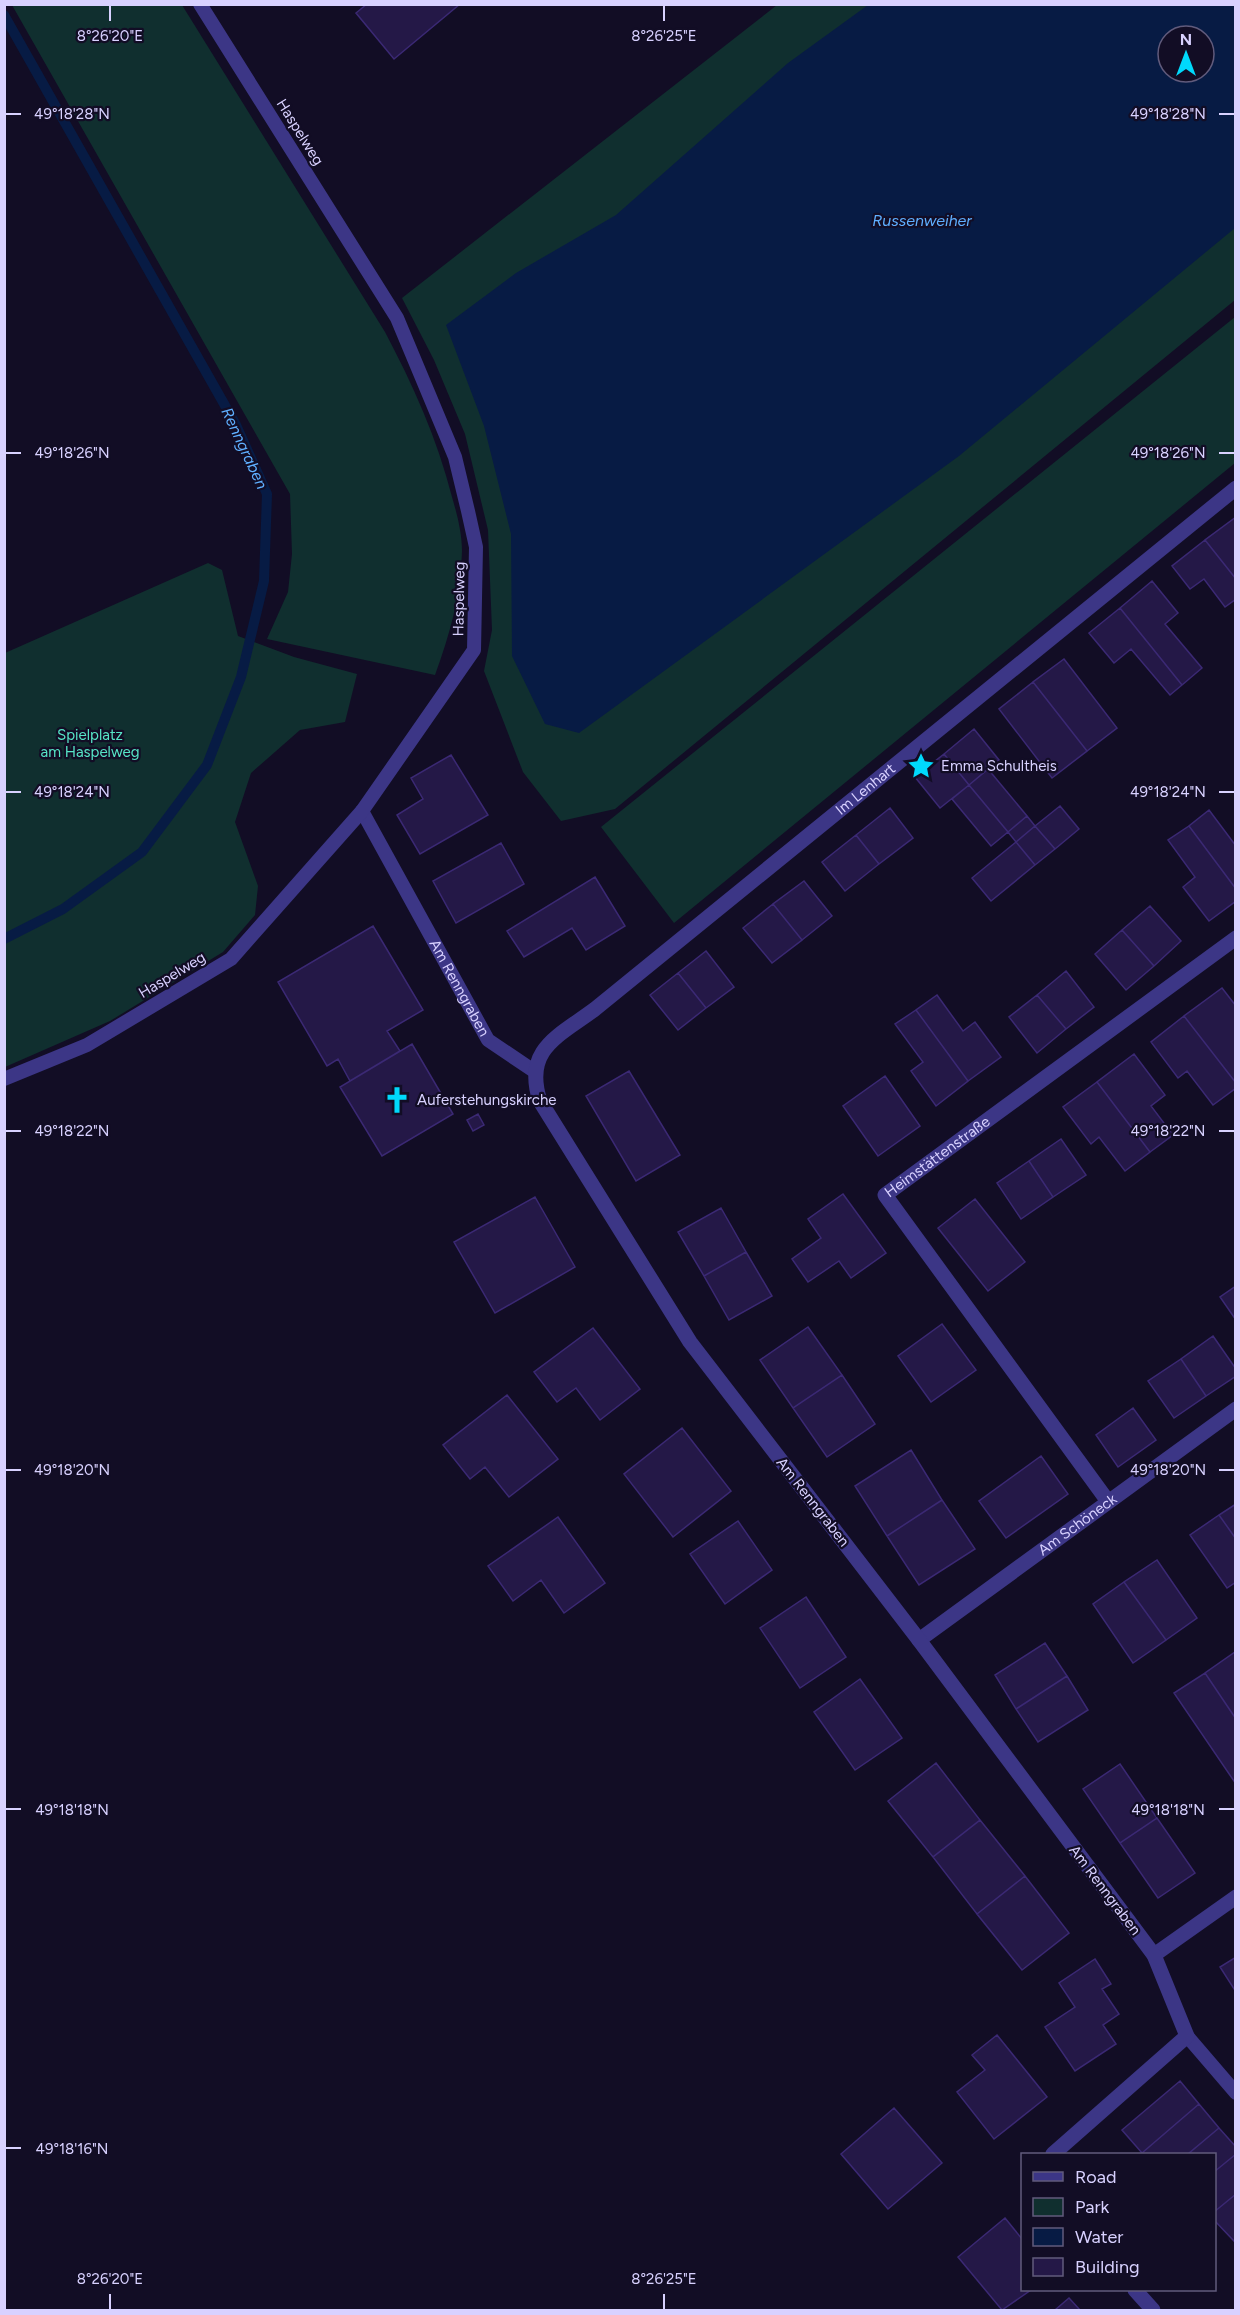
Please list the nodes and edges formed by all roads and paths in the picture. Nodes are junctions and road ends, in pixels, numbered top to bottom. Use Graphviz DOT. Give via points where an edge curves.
graph roads {
  1 [pos="202,6"];
  2 [pos="1236,488"];
  3 [pos="362,811"];
  4 [pos="1236,938"];
  5 [pos="534,1071"];
  6 [pos="4,1079"];
  7 [pos="1236,1409"];
  8 [pos="1107,1500"];
  9 [pos="919,1640"];
  10 [pos="1236,1897"];
  11 [pos="1154,1955"];
  12 [pos="1187,2036"];
  13 [pos="1236,2093"];
  14 [pos="1054,2153"];
  15 [pos="1137,2291"];
  16 [pos="1153,2310"];
  1 -- 3 [label="lane, Haspelweg" via="397,318 455,457 476,547 474,650"];
  2 -- 5 [label="street, Im Lenhart" via="547,1045"];
  3 -- 5 [label="lane, Am Renngraben" via="488,1040"];
  3 -- 6 [label="lane, Haspelweg" via="231,959 87,1045"];
  4 -- 8 [label="street, Heimstättenstraße" via="885,1195"];
  5 -- 9 [label="street, Am Renngraben" via="540,1101 690,1342"];
  7 -- 8 [label="street, Am Schöneck"];
  8 -- 9 [label="street, Am Schöneck"];
  9 -- 11 [label="street, Am Renngraben"];
  10 -- 11 [label="street"];
  11 -- 12 [label="street, Am Renngraben"];
  12 -- 13 [label="lane"];
  12 -- 14 [label="street"];
  15 -- 16 [label="street"];
}
